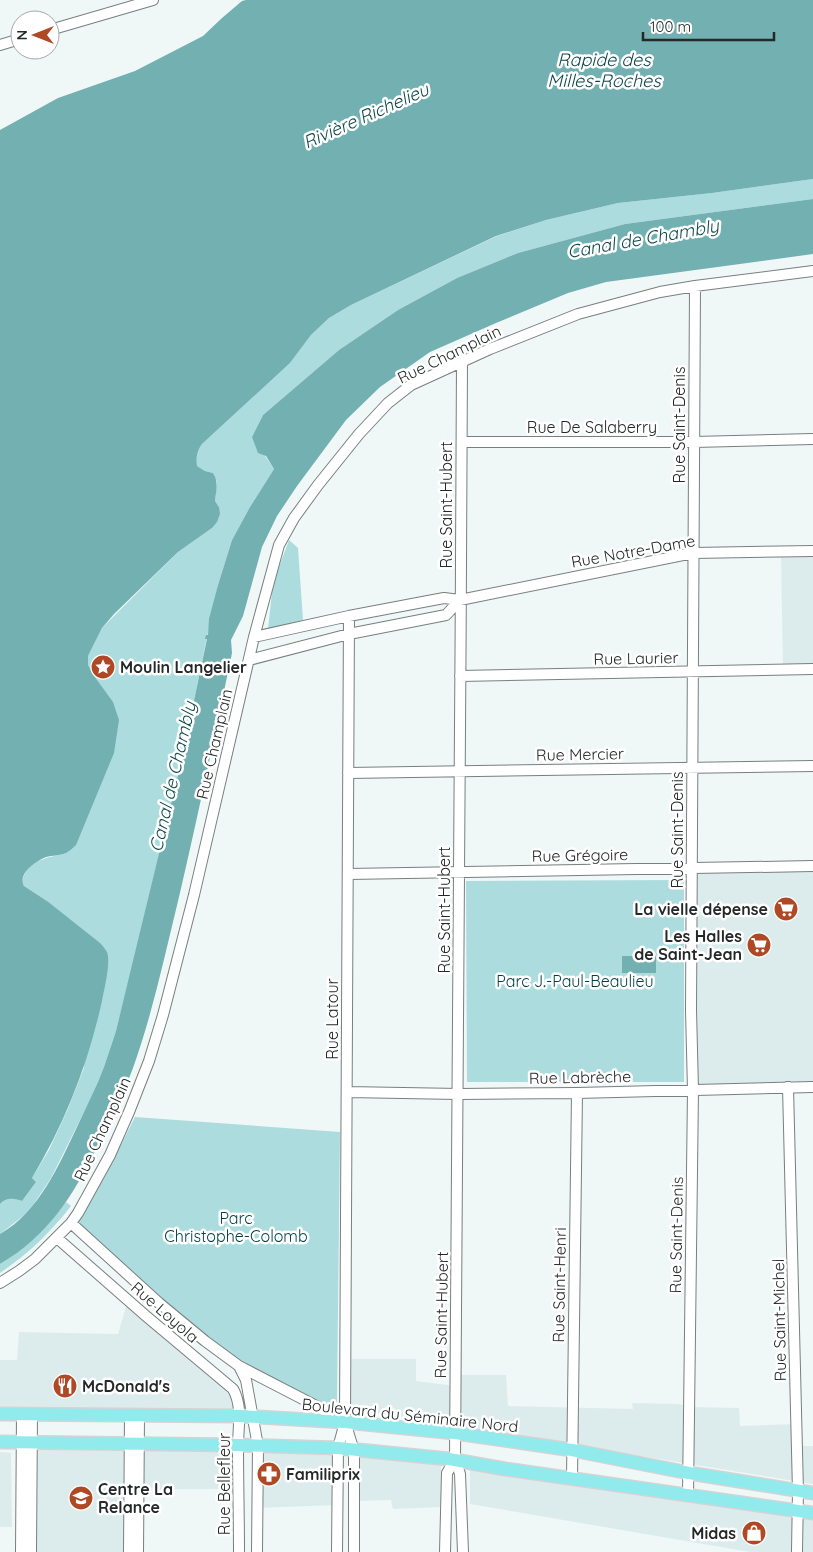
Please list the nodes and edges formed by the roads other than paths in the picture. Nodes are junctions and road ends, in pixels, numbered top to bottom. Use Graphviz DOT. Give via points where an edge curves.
graph roads {
  1 [pos="153,0"];
  2 [pos="60,27"];
  3 [pos="813,271"];
  4 [pos="695,286"];
  5 [pos="462,361"];
  6 [pos="813,439"];
  7 [pos="462,442"];
  8 [pos="694,442"];
  9 [pos="813,551"];
  10 [pos="693,553"];
  11 [pos="460,600"];
  12 [pos="349,616"];
  13 [pos="349,634"];
  14 [pos="254,637"];
  15 [pos="249,660"];
  16 [pos="813,669"];
  17 [pos="693,671"];
  18 [pos="460,676"];
  19 [pos="813,766"];
  20 [pos="692,767"];
  21 [pos="459,771"];
  22 [pos="348,773"];
  23 [pos="813,866"];
  24 [pos="692,868"];
  25 [pos="459,872"];
  26 [pos="348,874"];
  27 [pos="788,1087"];
  28 [pos="813,1087"];
  29 [pos="693,1090"];
  30 [pos="347,1092"];
  31 [pos="577,1093"];
  32 [pos="459,1094"];
  33 [pos="71,1223"];
  34 [pos="57,1238"];
  35 [pos="0,1284"];
  36 [pos="159,1303"];
  37 [pos="146,1316"];
  38 [pos="239,1366"];
  39 [pos="0,1414"];
  40 [pos="27,1414"];
  41 [pos="134,1415"];
  42 [pos="240,1416"];
  43 [pos="253,1417"];
  44 [pos="332,1422"];
  45 [pos="345,1422"];
  46 [pos="455,1433"];
  47 [pos="0,1442"];
  48 [pos="26,1442"];
  49 [pos="134,1444"];
  50 [pos="238,1445"];
  51 [pos="258,1446"];
  52 [pos="338,1448"];
  53 [pos="572,1450"];
  54 [pos="354,1451"];
  55 [pos="454,1459"];
  56 [pos="688,1473"];
  57 [pos="572,1478"];
  58 [pos="798,1491"];
  59 [pos="338,1492"];
  60 [pos="354,1493"];
  61 [pos="813,1493"];
  62 [pos="688,1495"];
  63 [pos="798,1511"];
  64 [pos="813,1513"];
  65 [pos="338,1540"];
  66 [pos="354,1540"];
  67 [pos="445,1551"];
  68 [pos="21,1552"];
  69 [pos="31,1552"];
  70 [pos="129,1552"];
  71 [pos="138,1552"];
  72 [pos="239,1552"];
  73 [pos="257,1552"];
  74 [pos="338,1552"];
  75 [pos="354,1552"];
  76 [pos="463,1552"];
  77 [pos="467,1552"];
  78 [pos="797,1552"];
  1 -- 2 [label="street"];
  3 -- 4 [label="street, Rue Champlain"];
  4 -- 5 [label="street, Rue Champlain" via="578,314"];
  4 -- 8 [label="street, Rue Saint-Denis"];
  5 -- 7 [label="street, Rue Saint-Hubert"];
  5 -- 14 [label="street, Rue Champlain" via="411,385 388,403 318,484 279,545"];
  6 -- 8 [label="street, Rue De Salaberry"];
  7 -- 8 [label="street, Rue De Salaberry"];
  7 -- 11 [label="street, Rue Saint-Hubert"];
  8 -- 10 [label="street, Rue Saint-Denis"];
  9 -- 10 [label="street, Rue Notre-Dame"];
  10 -- 11 [label="street, Rue Notre-Dame"];
  10 -- 17 [label="street, Rue Saint-Denis"];
  11 -- 12 [label="street, Rue Notre-Dame" via="444,598"];
  11 -- 13 [label="street, Rue Notre-Dame" via="446,615"];
  11 -- 18 [label="street, Rue Saint-Hubert"];
  12 -- 13 [label="street, Rue Latour"];
  12 -- 14 [label="street, Rue Notre-Dame"];
  13 -- 15 [label="street, Rue Notre-Dame"];
  13 -- 22 [label="street, Rue Latour"];
  14 -- 15 [label="street, Rue Champlain"];
  15 -- 33 [label="street, Rue Champlain" via="194,895 149,1061 110,1155"];
  16 -- 17 [label="street, Rue Laurier"];
  17 -- 18 [label="street, Rue Laurier"];
  17 -- 20 [label="street, Rue Saint-Denis"];
  18 -- 21 [label="street, Rue Saint-Hubert"];
  19 -- 20 [label="street, Rue Mercier"];
  20 -- 21 [label="street, Rue Mercier"];
  20 -- 24 [label="street, Rue Saint-Denis"];
  21 -- 22 [label="street, Rue Mercier"];
  21 -- 25 [label="street, Rue Saint-Hubert"];
  22 -- 26 [label="street, Rue Latour"];
  23 -- 24 [label="street, Rue Grégoire"];
  24 -- 25 [label="street, Rue Grégoire"];
  24 -- 29 [label="street, Rue Saint-Denis"];
  25 -- 26 [label="street, Rue Grégoire"];
  25 -- 32 [label="street, Rue Saint-Hubert"];
  26 -- 30 [label="street, Rue Latour"];
  27 -- 28 [label="street, Rue Labrèche"];
  27 -- 29 [label="street, Rue Labrèche"];
  27 -- 58 [label="street, Rue Saint-Michel"];
  29 -- 31 [label="street, Rue Labrèche"];
  29 -- 56 [label="street, Rue Saint-Denis"];
  30 -- 32 [label="street, Rue Labrèche"];
  30 -- 45 [label="street, Rue Latour"];
  31 -- 32 [label="street, Rue Labrèche"];
  31 -- 53 [label="street, Rue Saint-Henri"];
  32 -- 46 [label="street, Rue Saint-Hubert"];
  33 -- 34 [label="street, Rue Champlain"];
  33 -- 36 [label="street, Rue Loyola"];
  34 -- 35 [label="street, Rue Champlain" via="28,1265"];
  34 -- 37 [label="street, Rue Loyola"];
  36 -- 37 [label="street"];
  36 -- 38 [label="street, Rue Loyola"];
  37 -- 42 [label="street, Rue Loyola" via="233,1389 238,1398"];
  38 -- 43 [label="street" via="246,1380"];
  38 -- 44 [label="street, Rue Loyola" via="324,1410"];
  39 -- 40 [label="main road, Boulevard du Séminaire Nord"];
  40 -- 41 [label="main road, Boulevard du Séminaire Nord"];
  40 -- 48 [label="street"];
  41 -- 42 [label="main road, Boulevard du Séminaire Nord"];
  41 -- 49 [label="street"];
  42 -- 43 [label="main road, Boulevard du Séminaire Nord"];
  42 -- 50 [label="street, Rue Bellefleur"];
  43 -- 44 [label="main road, Boulevard du Séminaire Nord"];
  43 -- 51 [label="street, Rue Bellefleur"];
  44 -- 45 [label="main road, Boulevard du Séminaire Nord"];
  45 -- 46 [label="main road, Boulevard du Séminaire Nord"];
  45 -- 52 [label="street, Rue Latour"];
  45 -- 54 [label="street, Rue Latour"];
  46 -- 53 [label="main road, Boulevard du Séminaire Nord"];
  46 -- 55 [label="street, Rue Saint-Hubert"];
  47 -- 48 [label="main road"];
  48 -- 49 [label="main road"];
  48 -- 68 [label="street"];
  48 -- 69 [label="street"];
  49 -- 50 [label="main road"];
  49 -- 70 [label="street"];
  49 -- 71 [label="street"];
  50 -- 51 [label="main road"];
  50 -- 72 [label="street, Rue Bellefleur"];
  51 -- 52 [label="main road"];
  51 -- 73 [label="street, Rue Bellefleur"];
  52 -- 54 [label="main road"];
  52 -- 59 [label="street, Rue Latour"];
  53 -- 56 [label="main road, Boulevard du Séminaire Nord"];
  53 -- 57 [label="street, Rue Saint-Henri"];
  54 -- 55 [label="main road"];
  54 -- 60 [label="street, Rue Latour"];
  55 -- 57 [label="main road"];
  55 -- 67 [label="street, Rue Saint-Hubert" via="447,1473"];
  55 -- 76 [label="street, Rue Saint-Hubert" via="460,1474"];
  56 -- 58 [label="main road, Boulevard du Séminaire Nord"];
  56 -- 62 [label="street, Rue Saint-Denis"];
  57 -- 62 [label="main road"];
  58 -- 61 [label="main road, Boulevard du Séminaire Nord"];
  58 -- 63 [label="street, Rue Saint-Michel"];
  59 -- 60 [label="street"];
  59 -- 65 [label="street, Rue Latour"];
  60 -- 66 [label="street, Rue Latour"];
  62 -- 63 [label="main road"];
  63 -- 64 [label="main road"];
  63 -- 78 [label="street, Rue Saint-Michel"];
  65 -- 66 [label="street"];
  65 -- 74 [label="street, Rue Latour"];
  66 -- 75 [label="street, Rue Latour"];
  67 -- 76 [label="street"];
  76 -- 77 [label="street"];
}
